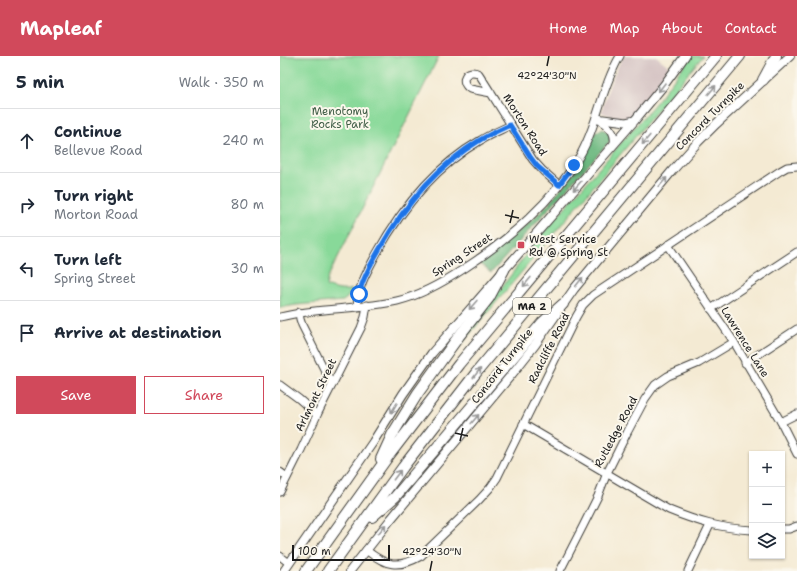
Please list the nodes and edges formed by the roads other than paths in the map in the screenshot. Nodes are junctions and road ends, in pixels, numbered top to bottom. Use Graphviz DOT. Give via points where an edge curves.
graph roads {
  1 [pos="619,56"];
  2 [pos="685,56"];
  3 [pos="716,56"];
  4 [pos="740,56"];
  5 [pos="776,56"];
  6 [pos="790,56"];
  7 [pos="763,80"];
  8 [pos="491,93"];
  9 [pos="596,118"];
  10 [pos="635,120"];
  11 [pos="510,125"];
  12 [pos="614,144"];
  13 [pos="796,166"];
  14 [pos="559,185"];
  15 [pos="668,245"];
  16 [pos="797,252"];
  17 [pos="504,270"];
  18 [pos="563,304"];
  19 [pos="367,305"];
  20 [pos="357,306"];
  21 [pos="711,309"];
  22 [pos="299,312"];
  23 [pos="280,316"];
  24 [pos="797,329"];
  25 [pos="734,342"];
  26 [pos="745,363"];
  27 [pos="280,385"];
  28 [pos="332,385"];
  29 [pos="797,414"];
  30 [pos="317,415"];
  31 [pos="781,422"];
  32 [pos="524,424"];
  33 [pos="797,454"];
  34 [pos="280,472"];
  35 [pos="607,473"];
  36 [pos="287,477"];
  37 [pos="372,478"];
  38 [pos="280,492"];
  39 [pos="710,525"];
  40 [pos="797,526"];
  41 [pos="785,529"];
  42 [pos="749,530"];
  43 [pos="357,531"];
  44 [pos="366,550"];
  45 [pos="280,556"];
  46 [pos="289,563"];
  47 [pos="284,571"];
  48 [pos="306,571"];
  49 [pos="328,571"];
  50 [pos="350,571"];
  51 [pos="560,571"];
  52 [pos="688,571"];
  1 -- 9 [label="street, Spring Street" via="606,84"];
  2 -- 10 [label="main road, one-way"];
  3 -- 37 [label="highway, MA 2, one-way" via="474,346"];
  43 -- 4 [label="highway, Concord Turnpike / MA 2, one-way" via="417,448 476,373"];
  5 -- 7 [label="highway"];
  6 -- 7 [label="main road, Concord Turnpike"];
  18 -- 7 [label="main road, Concord Turnpike, one-way" via="689,151"];
  8 -- 11 [label="street, Morton Road"];
  9 -- 10 [label="street" via="626,122"];
  9 -- 12 [label="street" via="612,130"];
  9 -- 14 [label="street, Spring Street" via="582,152"];
  10 -- 12 [label="main road"];
  11 -- 14 [label="street, Morton Road" via="537,166"];
  11 -- 20 [label="street" via="462,152 413,199 390,230 366,273"];
  12 -- 17 [label="main road, one-way"];
  13 -- 15 [label="street, Radcliffe Road" via="784,169"];
  14 -- 19 [label="street, Spring Street" via="512,234 452,277 407,298"];
  15 -- 21 [label="street, Lawrence Lane"];
  15 -- 32 [label="street, Radcliffe Road" via="586,301"];
  16 -- 21 [label="street"];
  17 -- 37 [label="highway" via="489,298 413,400 392,435"];
  17 -- 46 [label="main road, one-way" via="424,363"];
  18 -- 43 [label="highway" via="542,323 395,497"];
  44 -- 18 [label="main road, Concord Turnpike, one-way" via="512,374"];
  19 -- 20 [label="street, Spring Street"];
  19 -- 28 [label="street, Arlmont Street" via="362,325"];
  20 -- 22 [label="street, Spring Street"];
  21 -- 25 [label="street, Lawrence Lane"];
  22 -- 23 [label="street, Spring Street"];
  22 -- 28 [label="street" via="302,325"];
  24 -- 26 [label="street"];
  25 -- 26 [label="street, Lawrence Lane"];
  25 -- 35 [label="street, Rutledge Road" via="655,385 645,399"];
  26 -- 31 [label="street, Lawrence Lane"];
  27 -- 30 [label="street"];
  28 -- 30 [label="street, Arlmont Street"];
  29 -- 31 [label="street"];
  30 -- 36 [label="street, Arlmont Street"];
  31 -- 33 [label="street, Lawrence Lane"];
  32 -- 35 [label="street"];
  32 -- 44 [label="street, Radcliffe Road" via="490,488 421,556 406,563 391,564 379,560"];
  34 -- 36 [label="street"];
  35 -- 39 [label="street" via="669,510"];
  35 -- 51 [label="street, Rutledge Road"];
  36 -- 38 [label="street, Arlmont Street"];
  37 -- 48 [label="highway, MA 2"];
  39 -- 42 [label="street"];
  39 -- 52 [label="street"];
  40 -- 41 [label="street"];
  43 -- 49 [label="highway, Concord Turnpike / MA 2"];
  44 -- 50 [label="main road, Concord Turnpike"];
  45 -- 46 [label="street"];
  46 -- 47 [label="main road"];
}
